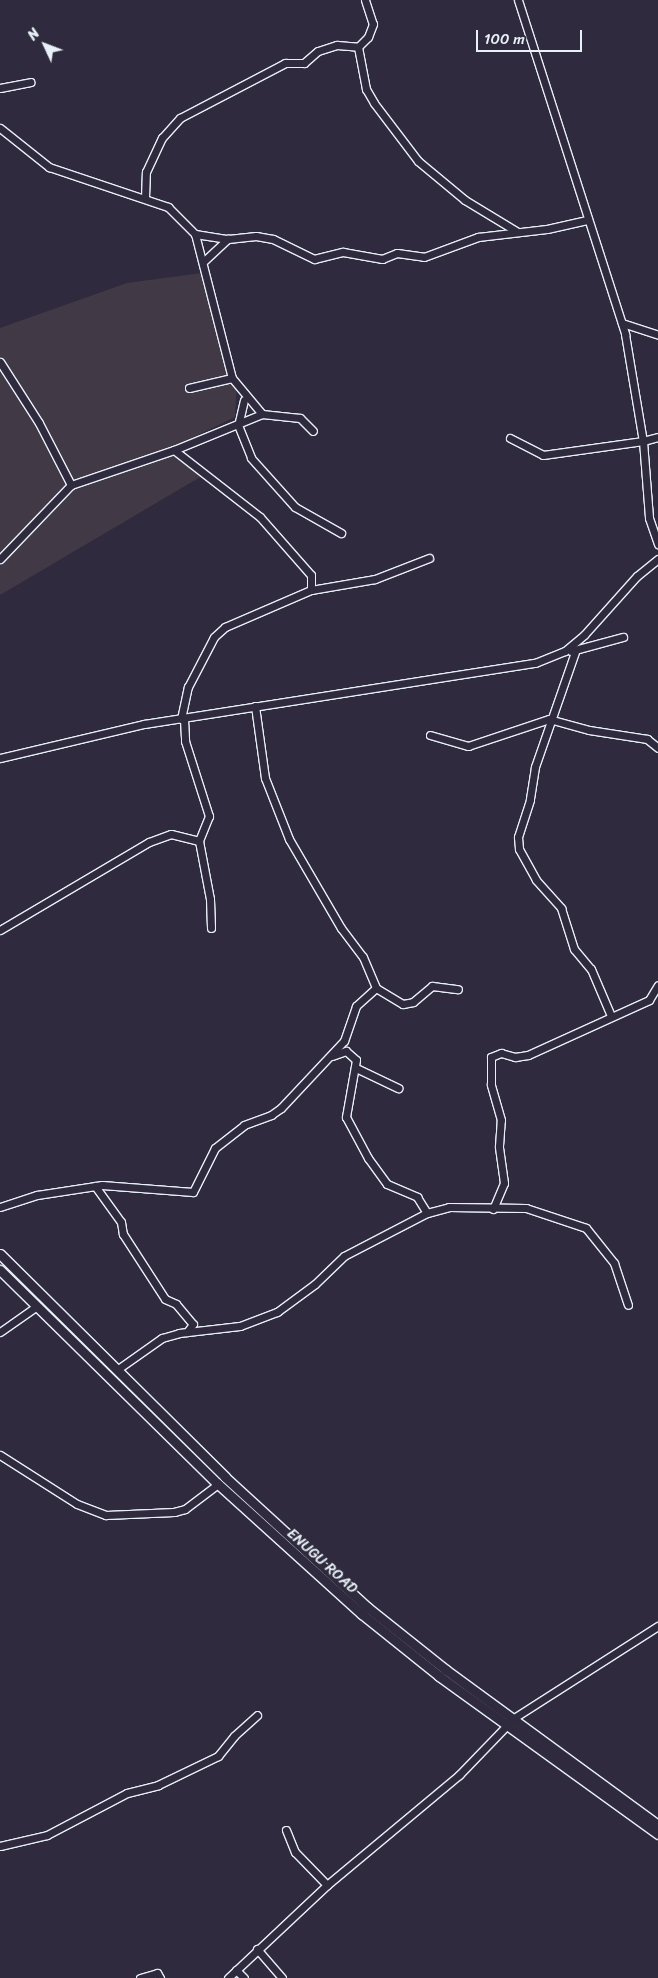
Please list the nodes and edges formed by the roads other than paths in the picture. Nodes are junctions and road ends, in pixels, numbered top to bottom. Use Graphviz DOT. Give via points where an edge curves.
graph roads {
  1 [pos="365,0"];
  2 [pos="518,0"];
  3 [pos="358,47"];
  4 [pos="30,82"];
  5 [pos="0,88"];
  6 [pos="0,128"];
  7 [pos="145,198"];
  8 [pos="587,220"];
  9 [pos="516,231"];
  10 [pos="195,234"];
  11 [pos="228,239"];
  12 [pos="203,262"];
  13 [pos="622,324"];
  14 [pos="658,335"];
  15 [pos="0,362"];
  16 [pos="232,378"];
  17 [pos="189,388"];
  18 [pos="244,400"];
  19 [pos="262,414"];
  20 [pos="238,425"];
  21 [pos="313,431"];
  22 [pos="658,437"];
  23 [pos="510,438"];
  24 [pos="643,441"];
  25 [pos="174,450"];
  26 [pos="71,486"];
  27 [pos="341,533"];
  28 [pos="658,544"];
  29 [pos="429,558"];
  30 [pos="0,559"];
  31 [pos="658,559"];
  32 [pos="311,590"];
  33 [pos="623,637"];
  34 [pos="565,651"];
  35 [pos="575,652"];
  36 [pos="255,706"];
  37 [pos="182,719"];
  38 [pos="549,719"];
  39 [pos="430,735"];
  40 [pos="658,748"];
  41 [pos="0,758"];
  42 [pos="199,841"];
  43 [pos="211,928"];
  44 [pos="0,930"];
  45 [pos="658,985"];
  46 [pos="376,988"];
  47 [pos="458,989"];
  48 [pos="611,1016"];
  49 [pos="329,1057"];
  50 [pos="356,1068"];
  51 [pos="398,1088"];
  52 [pos="95,1186"];
  53 [pos="0,1206"];
  54 [pos="493,1209"];
  55 [pos="427,1213"];
  56 [pos="0,1254"];
  57 [pos="0,1270"];
  58 [pos="628,1305"];
  59 [pos="37,1306"];
  60 [pos="0,1332"];
  61 [pos="187,1332"];
  62 [pos="118,1369"];
  63 [pos="0,1455"];
  64 [pos="218,1484"];
  65 [pos="658,1626"];
  66 [pos="257,1715"];
  67 [pos="514,1718"];
  68 [pos="508,1727"];
  69 [pos="658,1825"];
  70 [pos="286,1830"];
  71 [pos="658,1834"];
  72 [pos="0,1846"];
  73 [pos="327,1885"];
  74 [pos="257,1949"];
  75 [pos="236,1970"];
  76 [pos="140,1978"];
  77 [pos="160,1978"];
  78 [pos="228,1978"];
  79 [pos="244,1978"];
  80 [pos="282,1978"];
  1 -- 3 [label="street" via="374,24"];
  2 -- 8 [label="street" via="560,122"];
  3 -- 7 [label="street" via="337,45 318,51 304,63 285,63 180,118 162,138 146,172"];
  3 -- 9 [label="street" via="366,89 418,161 465,200"];
  4 -- 5 [label="street"];
  6 -- 7 [label="street" via="49,167"];
  7 -- 10 [label="street" via="168,206"];
  8 -- 9 [label="street" via="547,229"];
  8 -- 13 [label="street"];
  9 -- 11 [label="street" via="470,240 424,257 397,253 382,259 343,252 314,259 273,239 256,236"];
  10 -- 11 [label="street"];
  10 -- 12 [label="street"];
  11 -- 12 [label="street"];
  12 -- 16 [label="street"];
  13 -- 14 [label="street"];
  13 -- 24 [label="street"];
  15 -- 26 [label="street" via="39,423"];
  16 -- 17 [label="street"];
  16 -- 19 [label="street"];
  18 -- 20 [label="street"];
  19 -- 20 [label="street"];
  19 -- 21 [label="street" via="300,418"];
  20 -- 25 [label="street"];
  20 -- 27 [label="street" via="251,458 291,503"];
  22 -- 24 [label="street"];
  23 -- 24 [label="street" via="543,455"];
  24 -- 28 [label="street" via="650,518"];
  25 -- 26 [label="street"];
  25 -- 32 [label="street" via="260,517 311,575"];
  26 -- 30 [label="street"];
  29 -- 32 [label="street" via="375,579"];
  31 -- 34 [label="street" via="637,576"];
  32 -- 37 [label="street" via="219,631 188,687"];
  33 -- 35 [label="street"];
  34 -- 35 [label="street"];
  34 -- 36 [label="street" via="535,663 500,670"];
  35 -- 38 [label="street"];
  36 -- 37 [label="street"];
  36 -- 46 [label="street" via="265,778 289,839 341,928 364,957"];
  37 -- 41 [label="street" via="135,726"];
  37 -- 42 [label="street" via="185,741 209,816"];
  38 -- 39 [label="street" via="468,746"];
  38 -- 40 [label="street" via="589,730 648,739"];
  38 -- 48 [label="street" via="522,821 519,849 536,880 561,908 574,949 591,969"];
  42 -- 43 [label="street" via="209,891"];
  42 -- 44 [label="street" via="171,834 149,842"];
  45 -- 48 [label="street" via="649,1000"];
  46 -- 47 [label="street" via="402,1004 413,1002 432,986"];
  46 -- 49 [label="street" via="356,1006 344,1041"];
  48 -- 54 [label="street" via="528,1056 501,1053 491,1057 491,1084 501,1120 499,1146 504,1182"];
  49 -- 50 [label="street" via="350,1052"];
  49 -- 52 [label="street" via="281,1108 244,1125 218,1145 206,1159 193,1192"];
  50 -- 51 [label="street"];
  50 -- 55 [label="street" via="346,1103 346,1117 368,1158 387,1184 417,1197"];
  52 -- 53 [label="street"];
  52 -- 61 [label="street" via="122,1222 123,1234 165,1299 176,1304 193,1324"];
  54 -- 55 [label="street" via="448,1207"];
  54 -- 58 [label="street" via="526,1208 586,1228 614,1263"];
  55 -- 61 [label="street" via="344,1256 315,1284 277,1312 240,1326"];
  56 -- 62 [label="main road"];
  57 -- 59 [label="main road, ENUGU ROAD"];
  59 -- 60 [label="street"];
  59 -- 64 [label="main road, ENUGU ROAD"];
  61 -- 62 [label="street" via="162,1338"];
  62 -- 67 [label="main road" via="225,1477 360,1601 446,1670"];
  63 -- 64 [label="street" via="77,1504 106,1515 185,1509"];
  64 -- 68 [label="main road, ENUGU ROAD" via="362,1614"];
  65 -- 67 [label="street"];
  66 -- 72 [label="street" via="218,1756 158,1785 127,1793 47,1835"];
  67 -- 68 [label="street"];
  67 -- 69 [label="main road"];
  68 -- 71 [label="main road, ENUGU ROAD"];
  68 -- 73 [label="street" via="459,1775"];
  70 -- 73 [label="street" via="296,1852"];
  73 -- 74 [label="street"];
  74 -- 75 [label="street"];
  74 -- 80 [label="street"];
  75 -- 78 [label="street"];
  75 -- 79 [label="street"];
  76 -- 77 [label="street" via="157,1973"];
}
